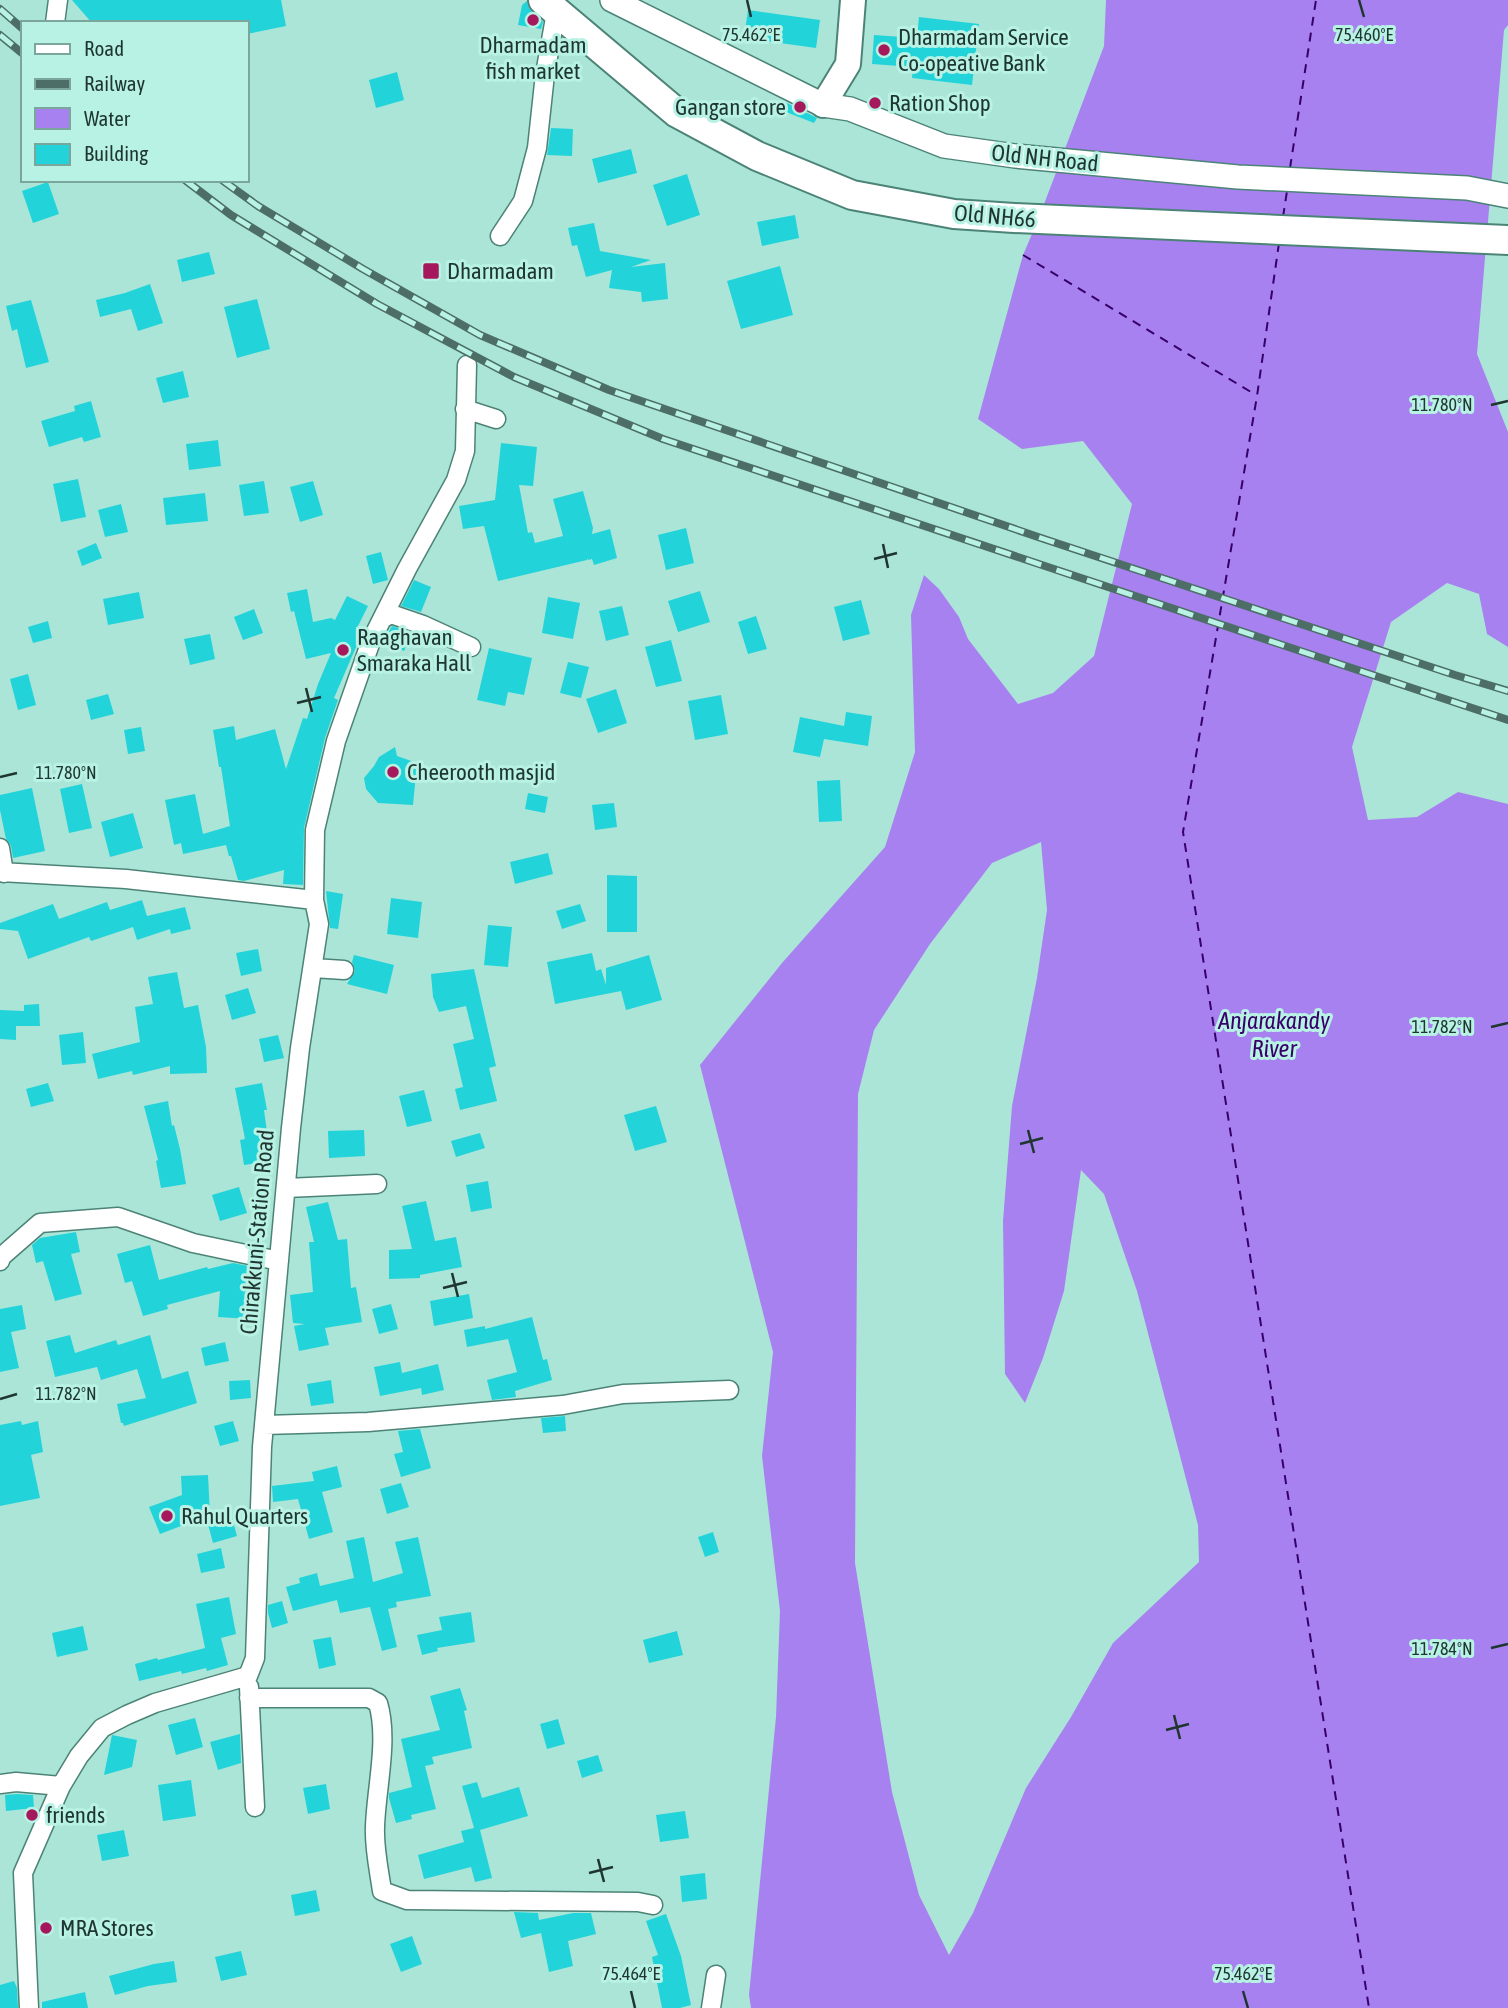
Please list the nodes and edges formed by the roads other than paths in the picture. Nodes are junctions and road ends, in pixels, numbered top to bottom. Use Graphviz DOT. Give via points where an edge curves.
graph roads {
  1 [pos="58,0"];
  2 [pos="612,0"];
  3 [pos="853,0"];
  4 [pos="549,6"];
  5 [pos="55,21"];
  6 [pos="823,105"];
  7 [pos="1508,196"];
  8 [pos="500,236"];
  9 [pos="1508,240"];
  10 [pos="467,365"];
  11 [pos="465,409"];
  12 [pos="495,419"];
  13 [pos="382,619"];
  14 [pos="471,647"];
  15 [pos="0,848"];
  16 [pos="2,873"];
  17 [pos="314,900"];
  18 [pos="313,968"];
  19 [pos="344,970"];
  20 [pos="377,1184"];
  21 [pos="286,1188"];
  22 [pos="0,1261"];
  23 [pos="279,1261"];
  24 [pos="729,1390"];
  25 [pos="264,1425"];
  26 [pos="248,1676"];
  27 [pos="249,1698"];
  28 [pos="0,1784"];
  29 [pos="61,1786"];
  30 [pos="255,1807"];
  31 [pos="653,1905"];
  32 [pos="716,1975"];
  33 [pos="29,2008"];
  34 [pos="710,2008"];
  1 -- 5 [label="street"];
  2 -- 6 [label="street, Old NH Road"];
  3 -- 6 [label="main road" via="848,64"];
  4 -- 8 [label="street" via="537,148 523,201"];
  4 -- 9 [label="main road, Old NH66" via="677,113 757,156 852,195 954,214"];
  6 -- 7 [label="street, Old NH Road" via="850,109 944,146 1015,156 1238,177 1467,188"];
  10 -- 11 [label="street, Chirakkuni-Station Road"];
  11 -- 12 [label="street"];
  11 -- 13 [label="street, Chirakkuni-Station Road" via="464,451 456,480"];
  13 -- 14 [label="street" via="391,614"];
  13 -- 17 [label="street, Chirakkuni-Station Road" via="336,741 315,830"];
  15 -- 16 [label="street"];
  16 -- 17 [label="street" via="126,879"];
  17 -- 18 [label="street, Chirakkuni-Station Road" via="318,924"];
  18 -- 19 [label="street"];
  18 -- 21 [label="street, Chirakkuni-Station Road"];
  20 -- 21 [label="street"];
  21 -- 23 [label="street, Chirakkuni-Station Road"];
  22 -- 23 [label="street" via="40,1223 118,1217 193,1243"];
  23 -- 25 [label="street, Chirakkuni-Station Road" via="282,1304"];
  24 -- 25 [label="street" via="623,1394 563,1405 368,1422"];
  25 -- 26 [label="street, Chirakkuni-Station Road" via="255,1658"];
  26 -- 27 [label="street, Chirakkuni-Station Road"];
  26 -- 29 [label="street" via="155,1703 102,1728"];
  27 -- 30 [label="street, Chirakkuni-Station Road"];
  27 -- 31 [label="street" via="369,1698 378,1703 382,1740 375,1830 382,1891 407,1900"];
  28 -- 29 [label="street"];
  29 -- 33 [label="street" via="23,1873"];
  32 -- 34 [label="street"];
}
